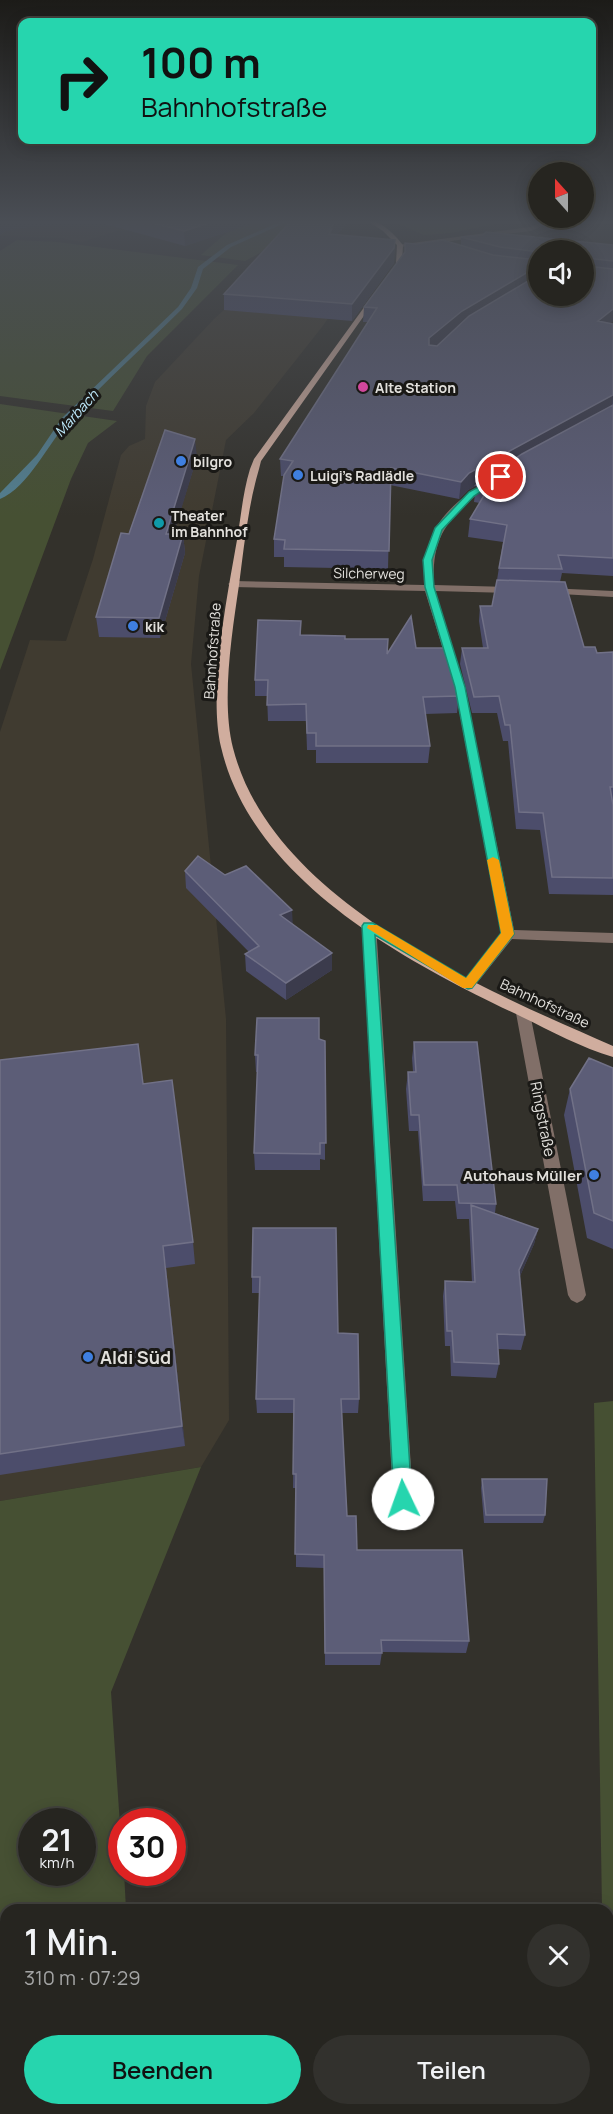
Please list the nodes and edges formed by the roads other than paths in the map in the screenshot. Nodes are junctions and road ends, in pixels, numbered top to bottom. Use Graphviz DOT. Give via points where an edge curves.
graph roads {
  1 [pos="359,319"];
  2 [pos="506,474"];
  3 [pos="233,584"];
  4 [pos="429,587"];
  5 [pos="613,594"];
  6 [pos="369,926"];
  7 [pos="508,934"];
  8 [pos="613,938"];
  9 [pos="468,985"];
  10 [pos="523,1012"];
  11 [pos="613,1053"];
  12 [pos="577,1295"];
  13 [pos="403,1499"];
  1 -- 3 [label="main road, Bahnhofstraße" via="257,461 247,490"];
  2 -- 4 [label="street" via="472,494 438,529 428,560"];
  3 -- 4 [label="street, Silcherweg"];
  3 -- 6 [label="main road, Bahnhofstraße" via="223,687 227,748 243,794 273,839 311,881"];
  4 -- 5 [label="street, Silcherweg"];
  4 -- 7 [label="street" via="460,687"];
  6 -- 9 [label="main road, Bahnhofstraße"];
  6 -- 13 [label="street"];
  7 -- 8 [label="street"];
  7 -- 9 [label="street"];
  9 -- 10 [label="main road, Bahnhofstraße"];
  10 -- 11 [label="main road, Bahnhofstraße"];
  10 -- 12 [label="street, Ringstraße"];
}
